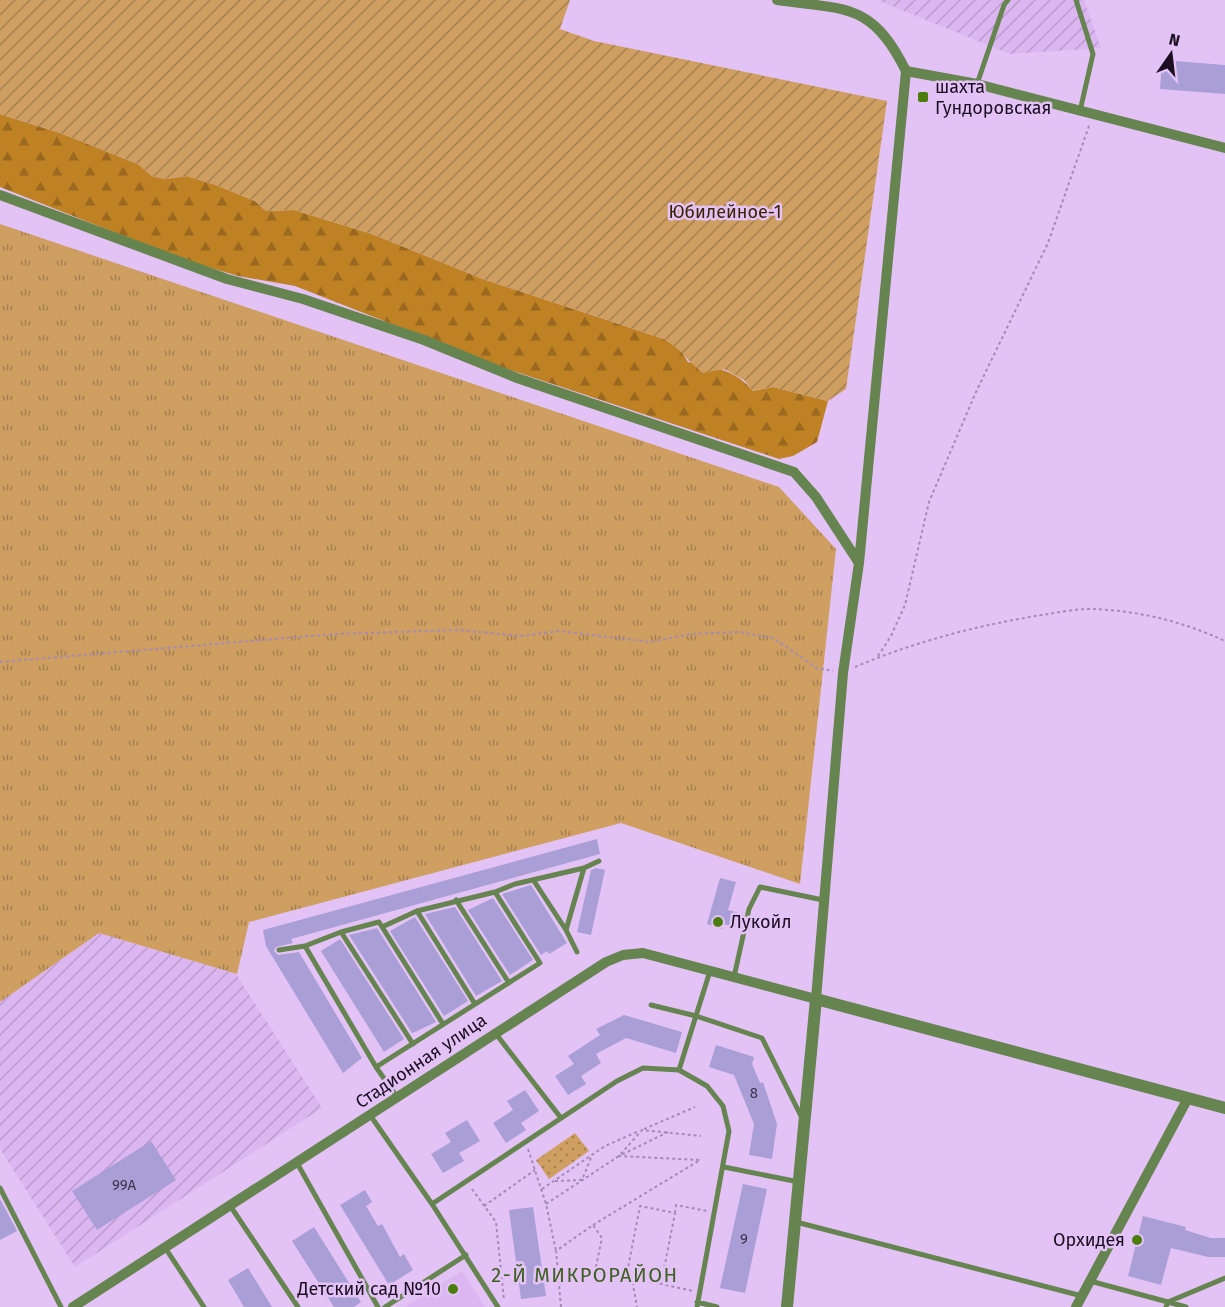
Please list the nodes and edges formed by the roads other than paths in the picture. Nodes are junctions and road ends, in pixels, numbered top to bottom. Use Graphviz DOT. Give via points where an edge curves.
graph roads {
  1 [pos="777,0"];
  2 [pos="1008,0"];
  3 [pos="1076,0"];
  4 [pos="837,4"];
  5 [pos="906,71"];
  6 [pos="978,84"];
  7 [pos="1080,111"];
  8 [pos="1225,148"];
  9 [pos="0,195"];
  10 [pos="859,563"];
  11 [pos="599,861"];
  12 [pos="584,868"];
  13 [pos="534,881"];
  14 [pos="495,892"];
  15 [pos="456,900"];
  16 [pos="825,901"];
  17 [pos="417,911"];
  18 [pos="382,927"];
  19 [pos="566,930"];
  20 [pos="341,932"];
  21 [pos="304,946"];
  22 [pos="279,950"];
  23 [pos="577,952"];
  24 [pos="710,970"];
  25 [pos="734,977"];
  26 [pos="509,983"];
  27 [pos="816,999"];
  28 [pos="475,1004"];
  29 [pos="651,1005"];
  30 [pos="696,1016"];
  31 [pos="443,1024"];
  32 [pos="495,1032"];
  33 [pos="413,1044"];
  34 [pos="376,1067"];
  35 [pos="679,1070"];
  36 [pos="397,1097"];
  37 [pos="1188,1098"];
  38 [pos="1225,1108"];
  39 [pos="370,1115"];
  40 [pos="561,1118"];
  41 [pos="804,1123"];
  42 [pos="297,1163"];
  43 [pos="724,1167"];
  44 [pos="799,1182"];
  45 [pos="0,1188"];
  46 [pos="432,1204"];
  47 [pos="231,1207"];
  48 [pos="795,1222"];
  49 [pos="166,1249"];
  50 [pos="466,1255"];
  51 [pos="1225,1278"];
  52 [pos="1090,1281"];
  53 [pos="1082,1296"];
  54 [pos="1167,1304"];
  55 [pos="697,1305"];
  56 [pos="61,1307"];
  57 [pos="74,1307"];
  58 [pos="204,1307"];
  59 [pos="298,1307"];
  60 [pos="378,1307"];
  61 [pos="386,1307"];
  62 [pos="498,1307"];
  63 [pos="717,1307"];
  64 [pos="787,1307"];
  65 [pos="1076,1307"];
  66 [pos="1186,1307"];
  1 -- 4 [label="street"];
  2 -- 6 [label="lane"];
  3 -- 7 [label="lane" via="1093,54"];
  4 -- 5 [label="street" via="879,27"];
  5 -- 6 [label="street"];
  5 -- 10 [label="street"];
  6 -- 7 [label="street"];
  7 -- 8 [label="street"];
  9 -- 10 [label="street" via="227,279 303,299 424,340 517,378 794,472 816,497"];
  10 -- 16 [label="street"];
  11 -- 12 [label="lane"];
  12 -- 13 [label="lane"];
  12 -- 19 [label="lane"];
  13 -- 14 [label="lane"];
  13 -- 19 [label="lane"];
  14 -- 15 [label="lane"];
  14 -- 26 [label="lane" via="540,963"];
  15 -- 17 [label="lane"];
  15 -- 26 [label="lane"];
  16 -- 25 [label="lane" via="760,887 749,909"];
  16 -- 27 [label="street"];
  17 -- 18 [label="lane"];
  17 -- 28 [label="lane"];
  18 -- 20 [label="lane" via="379,922"];
  18 -- 31 [label="lane"];
  19 -- 23 [label="lane"];
  20 -- 21 [label="lane"];
  20 -- 33 [label="lane"];
  21 -- 22 [label="lane"];
  21 -- 34 [label="lane"];
  24 -- 25 [label="street, Стадионная улица"];
  24 -- 30 [label="lane"];
  24 -- 32 [label="street, Стадионная улица" via="643,953 623,955"];
  25 -- 27 [label="street, Стадионная улица"];
  26 -- 28 [label="lane"];
  27 -- 37 [label="street"];
  27 -- 41 [label="street"];
  28 -- 31 [label="lane"];
  29 -- 30 [label="lane"];
  30 -- 35 [label="lane"];
  30 -- 41 [label="lane" via="762,1038"];
  31 -- 33 [label="lane"];
  32 -- 36 [label="street, Стадионная улица"];
  32 -- 40 [label="lane"];
  33 -- 34 [label="lane"];
  34 -- 36 [label="lane"];
  35 -- 40 [label="lane" via="643,1068"];
  35 -- 43 [label="lane" via="707,1086 723,1106 729,1131"];
  36 -- 39 [label="street, Стадионная улица"];
  37 -- 38 [label="street"];
  37 -- 52 [label="street"];
  39 -- 42 [label="street, Стадионная улица"];
  39 -- 46 [label="lane"];
  40 -- 46 [label="lane"];
  41 -- 44 [label="street"];
  42 -- 47 [label="street, Стадионная улица"];
  42 -- 60 [label="lane"];
  43 -- 44 [label="lane"];
  43 -- 55 [label="lane"];
  44 -- 48 [label="street"];
  45 -- 56 [label="lane"];
  46 -- 50 [label="lane"];
  47 -- 49 [label="street, Стадионная улица"];
  47 -- 59 [label="lane"];
  48 -- 53 [label="lane"];
  48 -- 64 [label="street"];
  49 -- 57 [label="street, Стадионная улица"];
  49 -- 58 [label="lane"];
  50 -- 61 [label="lane"];
  50 -- 62 [label="lane"];
  51 -- 54 [label="lane"];
  52 -- 53 [label="street"];
  52 -- 54 [label="lane"];
  53 -- 65 [label="street"];
  54 -- 66 [label="lane"];
  55 -- 63 [label="lane"];
}
